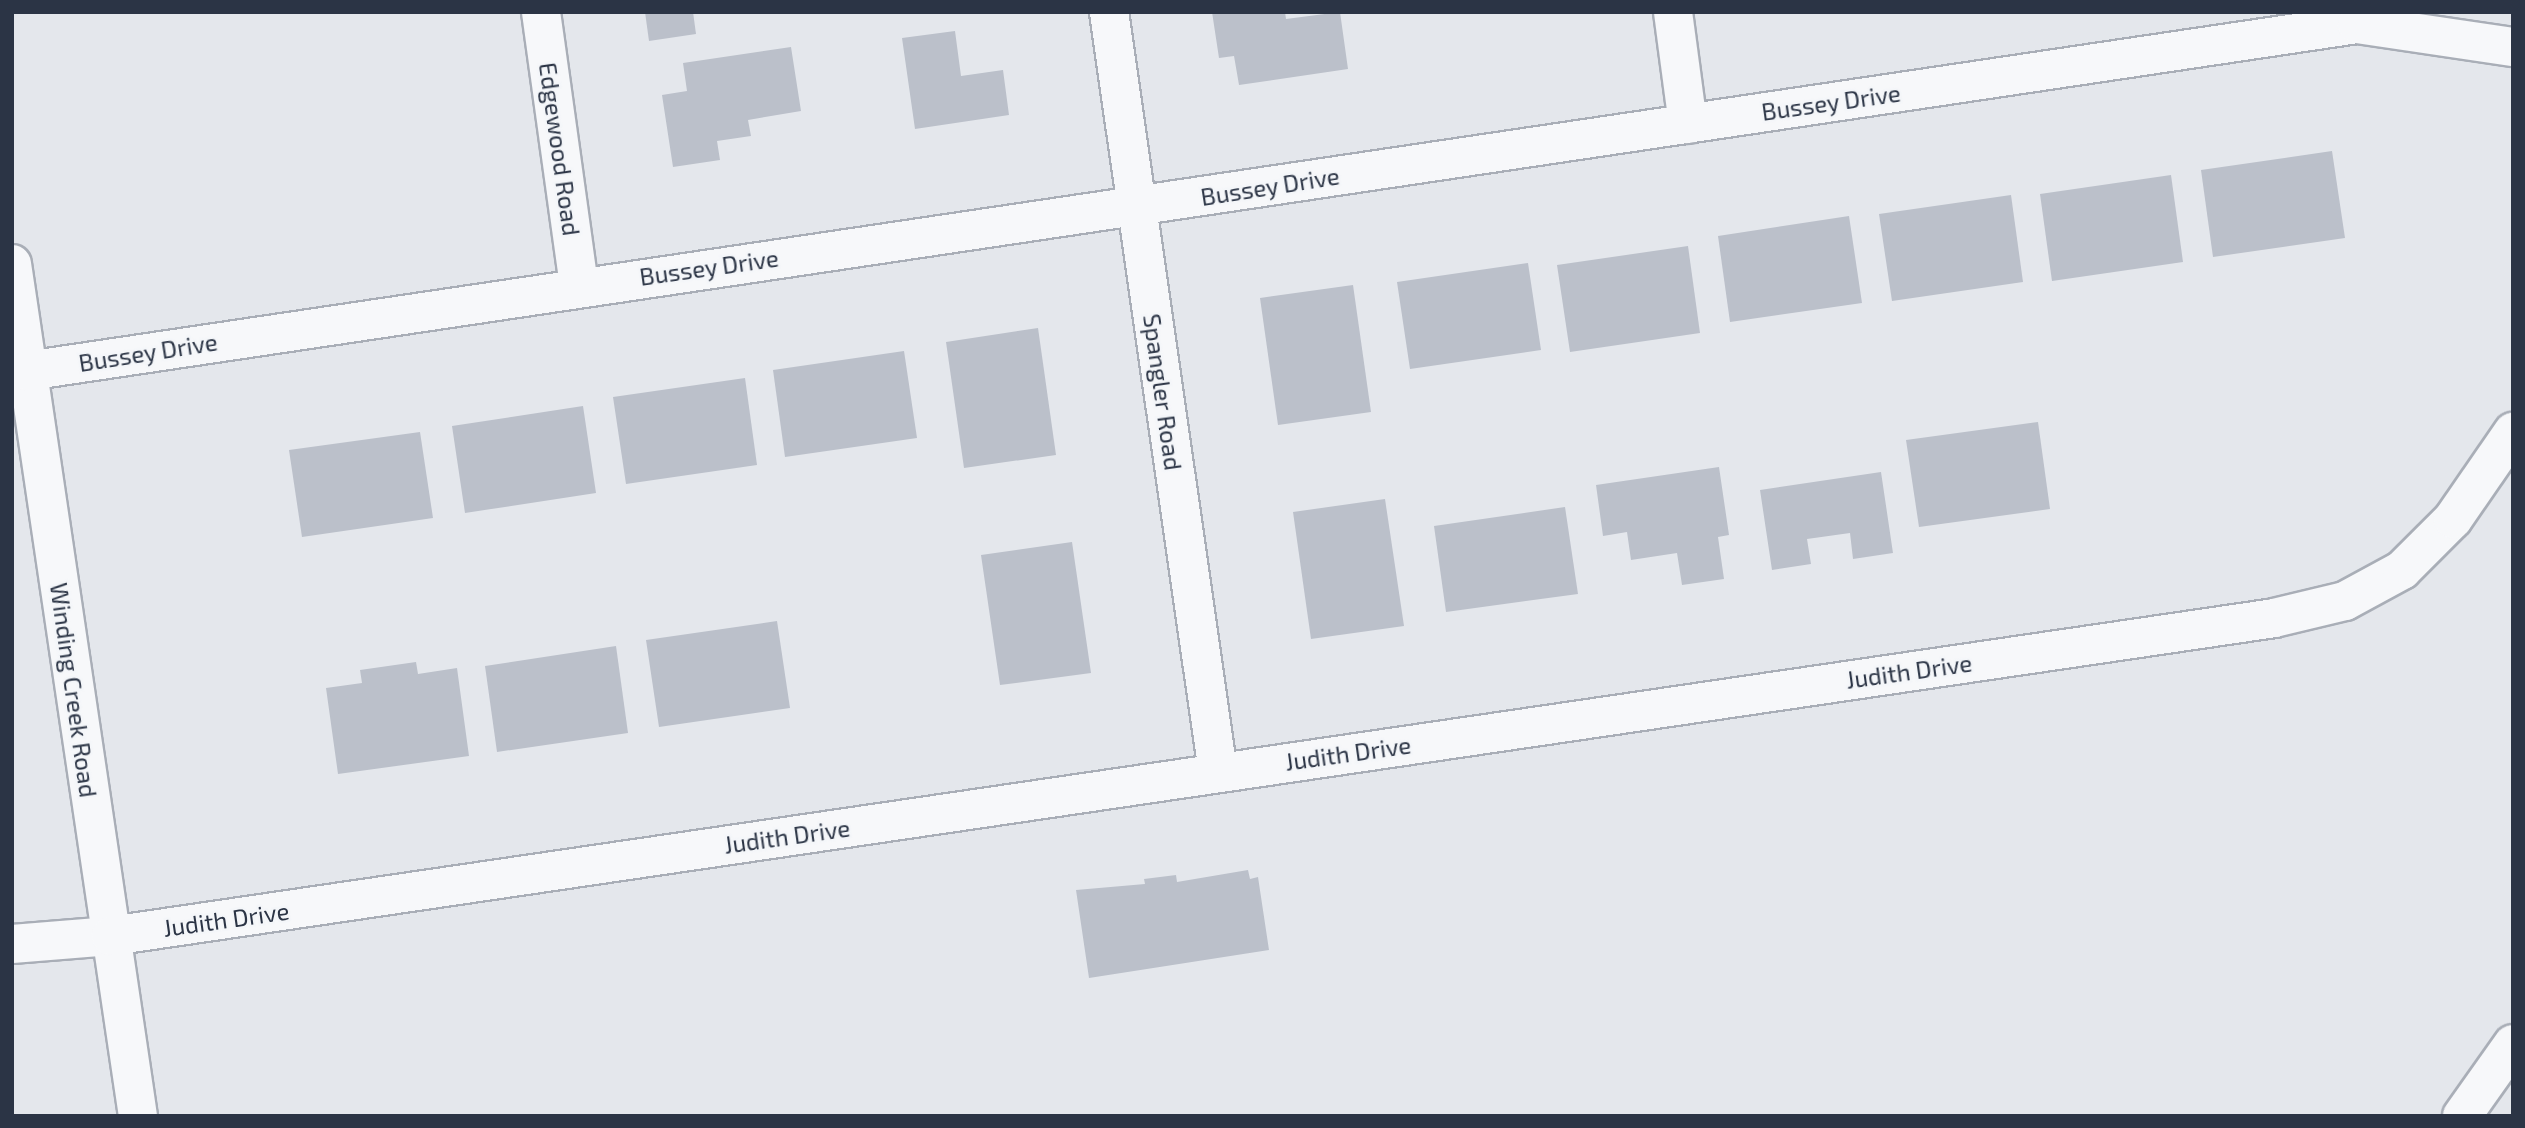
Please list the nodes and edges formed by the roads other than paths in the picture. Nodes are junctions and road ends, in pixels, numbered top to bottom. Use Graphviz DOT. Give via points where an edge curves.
graph roads {
  1 [pos="541,12"];
  2 [pos="1109,12"];
  3 [pos="1673,12"];
  4 [pos="2513,47"];
  5 [pos="1688,124"];
  6 [pos="1136,207"];
  7 [pos="12,264"];
  8 [pos="579,285"];
  9 [pos="27,370"];
  10 [pos="2513,432"];
  11 [pos="1218,772"];
  12 [pos="111,936"];
  13 [pos="12,944"];
  14 [pos="2513,1044"];
  15 [pos="138,1116"];
  16 [pos="2462,1116"];
  1 -- 8 [label="street, Edgewood Road"];
  2 -- 6 [label="street, Spangler Road"];
  3 -- 5 [label="street"];
  4 -- 5 [label="street, Bussey Drive" via="2357,24"];
  5 -- 6 [label="street, Bussey Drive"];
  6 -- 8 [label="street, Bussey Drive"];
  6 -- 11 [label="street, Spangler Road"];
  7 -- 9 [label="street, Winding Creek Road"];
  8 -- 9 [label="street, Bussey Drive"];
  9 -- 12 [label="street, Winding Creek Road"];
  10 -- 11 [label="street, Judith Drive" via="2453,519 2402,570 2344,601 2260,620"];
  11 -- 12 [label="street, Judith Drive"];
  12 -- 13 [label="street, Judith Drive"];
  12 -- 15 [label="street, Winding Creek Road"];
  14 -- 16 [label="street"];
}
